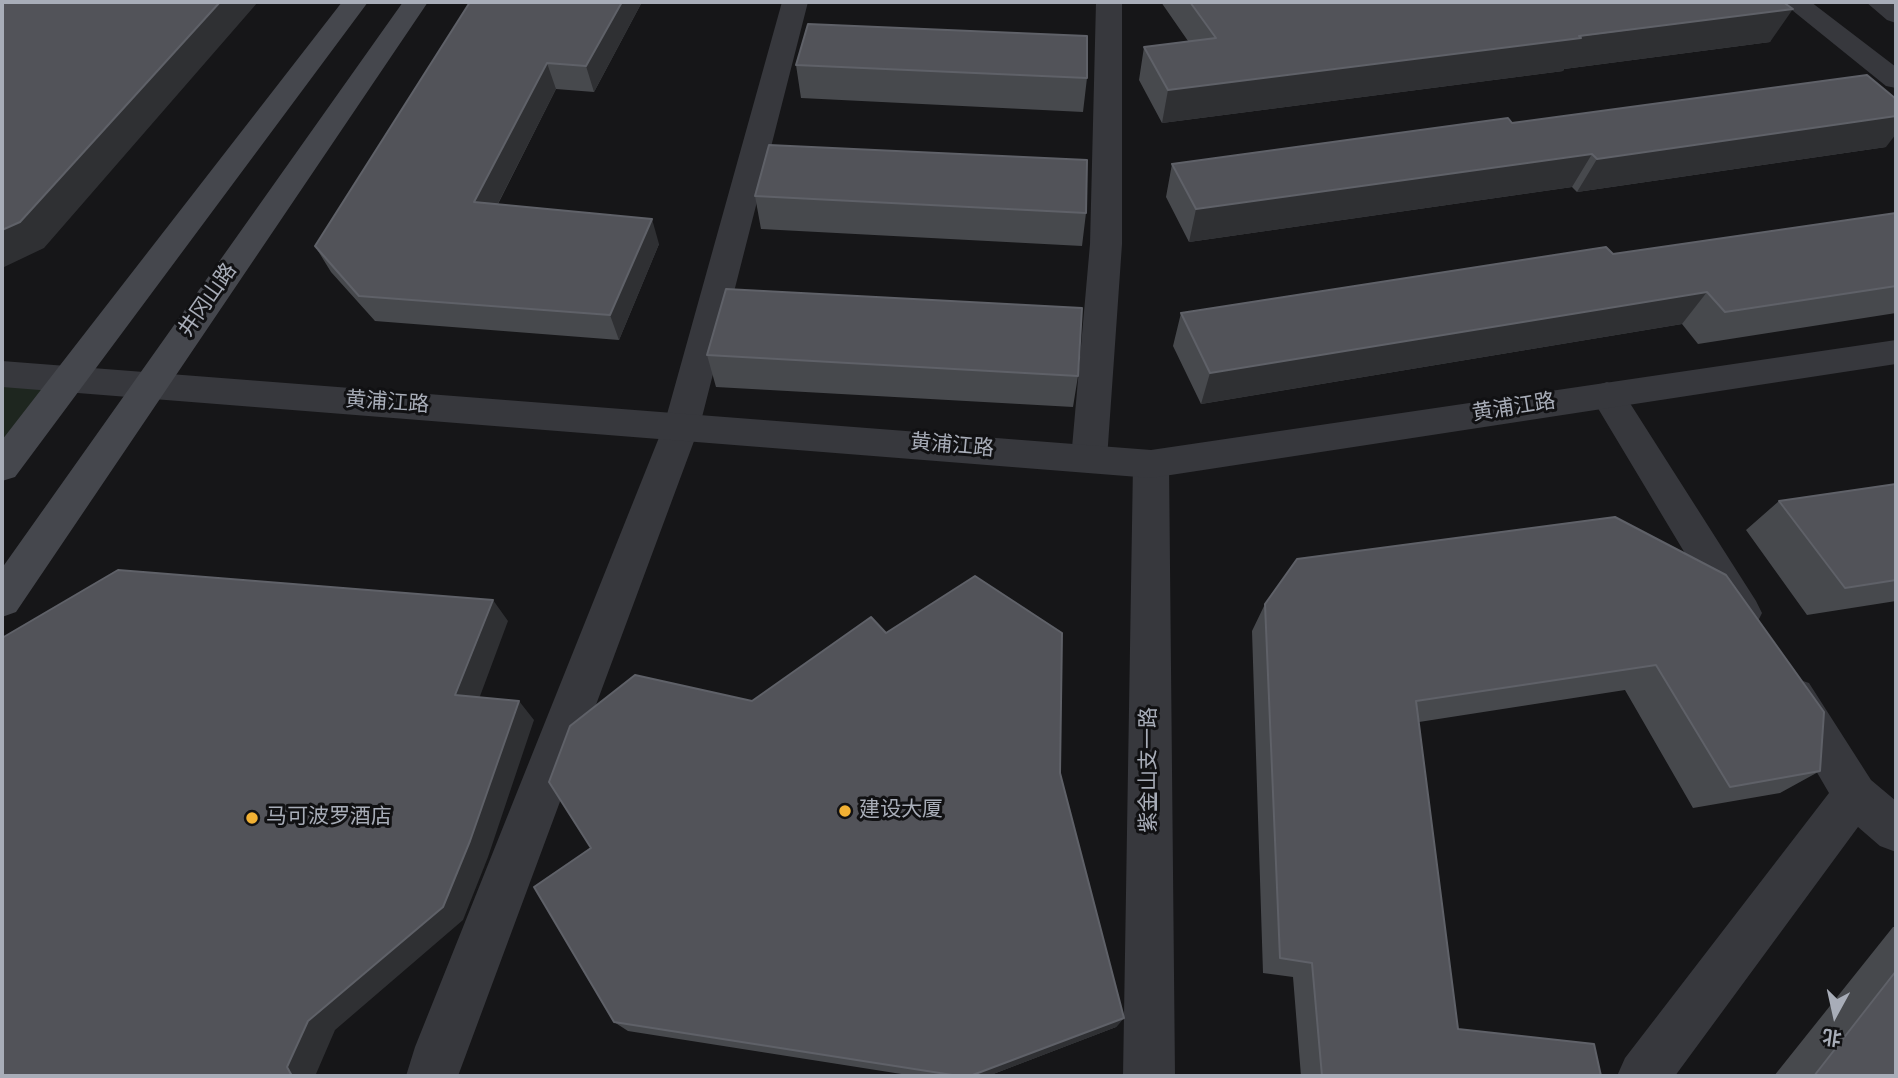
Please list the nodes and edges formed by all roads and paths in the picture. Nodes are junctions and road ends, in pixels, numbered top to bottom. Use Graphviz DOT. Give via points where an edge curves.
graph roads {
  1 [pos="355,2"];
  2 [pos="415,2"];
  3 [pos="795,2"];
  4 [pos="1109,2"];
  5 [pos="1795,2"];
  6 [pos="1878,2"];
  7 [pos="1896,15"];
  8 [pos="1896,80"];
  9 [pos="1896,352"];
  10 [pos="2,374"];
  11 [pos="68,380"];
  12 [pos="150,387"];
  13 [pos="1607,395"];
  14 [pos="682,425"];
  15 [pos="1089,459"];
  16 [pos="1151,464"];
  17 [pos="2,467"];
  18 [pos="2,600"];
  19 [pos="1855,795"];
  20 [pos="1896,830"];
  21 [pos="432,1076"];
  22 [pos="1149,1076"];
  23 [pos="1643,1076"];
  1 -- 11 [label="main road"];
  2 -- 12 [label="main road, 井冈山路"];
  3 -- 14 [label="street"];
  4 -- 15 [label="street" via="1106,244"];
  5 -- 8 [label="street"];
  6 -- 7 [label="street"];
  9 -- 13 [label="street, 黄浦江路"];
  10 -- 11 [label="street, 黄浦江路"];
  11 -- 12 [label="street, 黄浦江路"];
  11 -- 17 [label="main road"];
  12 -- 14 [label="street, 黄浦江路"];
  12 -- 18 [label="main road, 井冈山路"];
  13 -- 16 [label="street, 黄浦江路"];
  13 -- 19 [label="street"];
  14 -- 15 [label="street, 黄浦江路"];
  14 -- 21 [label="street"];
  15 -- 16 [label="street, 黄浦江路"];
  16 -- 22 [label="street, 紫金山支一路"];
  19 -- 20 [label="street"];
  19 -- 23 [label="street"];
}
